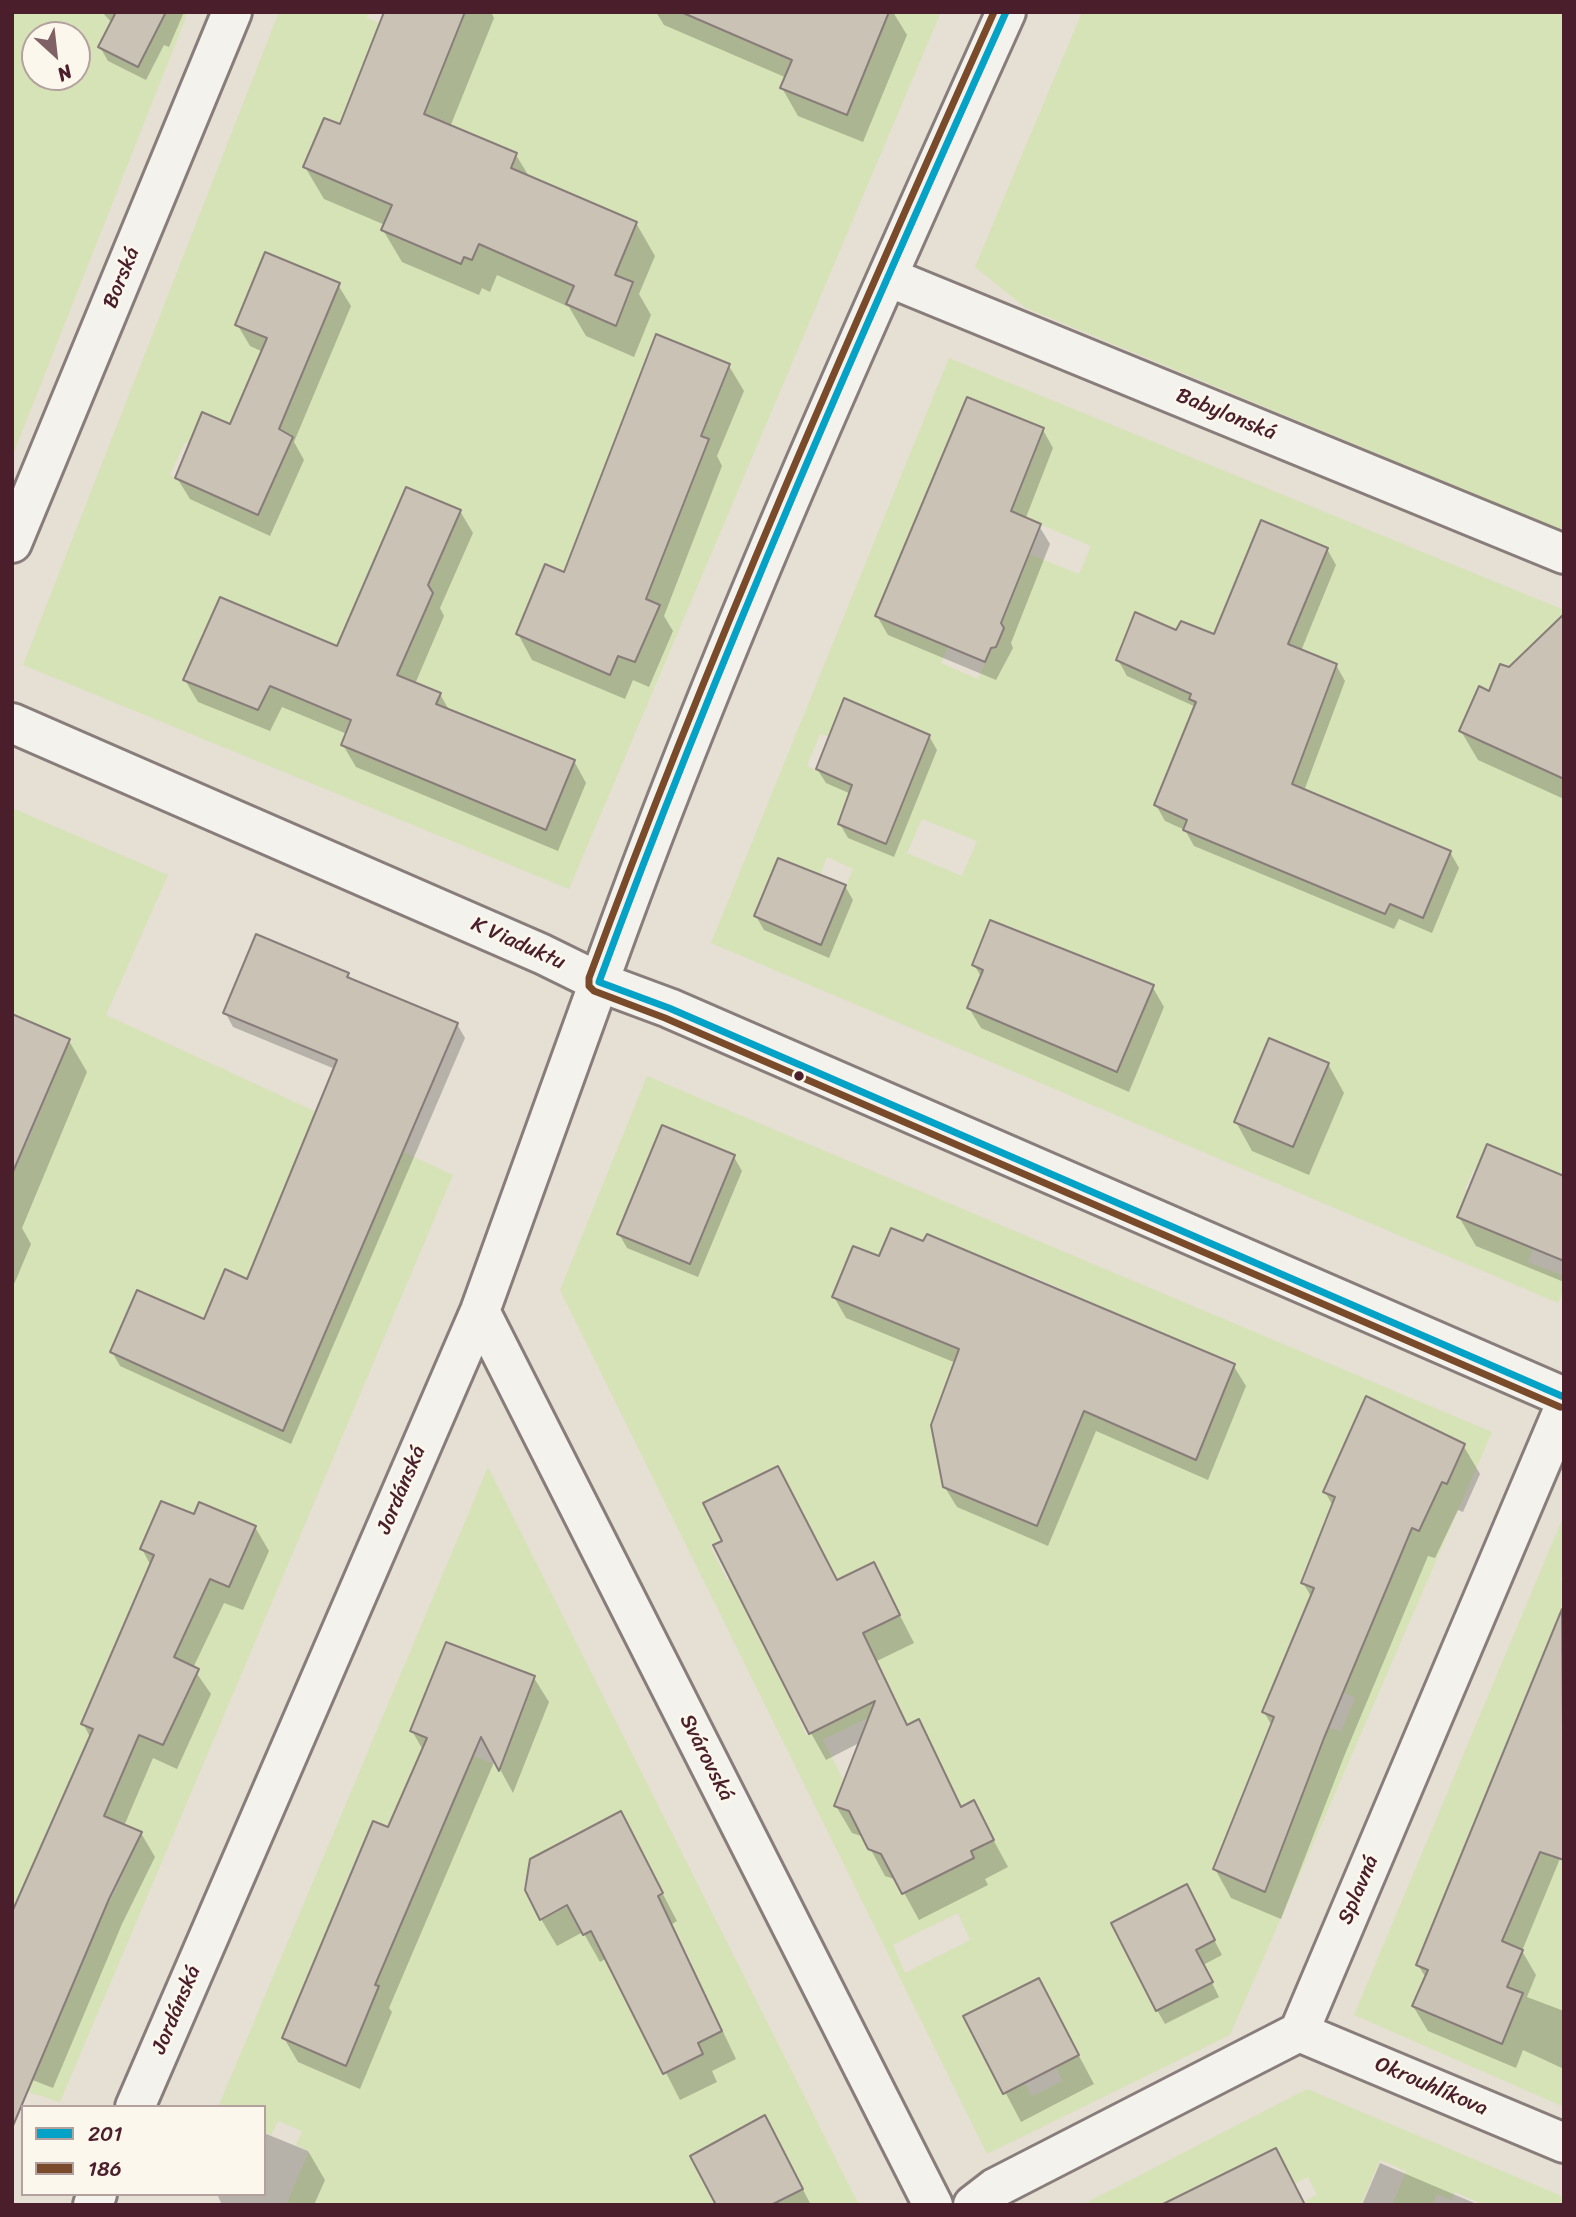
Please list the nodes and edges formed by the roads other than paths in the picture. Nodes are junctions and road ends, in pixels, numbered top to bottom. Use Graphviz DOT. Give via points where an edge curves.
graph roads {
  1 [pos="232,12"];
  2 [pos="1006,12"];
  3 [pos="888,276"];
  4 [pos="12,543"];
  5 [pos="1564,554"];
  6 [pos="12,723"];
  7 [pos="599,982"];
  8 [pos="480,1311"];
  9 [pos="1564,1397"];
  10 [pos="1564,1408"];
  11 [pos="1298,2032"];
  12 [pos="136,2105"];
  13 [pos="1564,2143"];
  14 [pos="933,2205"];
  15 [pos="973,2205"];
  1 -- 4 [label="street, Borská"];
  2 -- 3 [label="street, Jordánská"];
  3 -- 5 [label="street, Babylonská"];
  3 -- 7 [label="street, Jordánská" via="740,622"];
  6 -- 7 [label="street, K Viaduktu"];
  7 -- 8 [label="street, Jordánská"];
  7 -- 9 [label="street, K Viaduktu" via="669,1008"];
  8 -- 12 [label="street, Jordánská"];
  8 -- 14 [label="street, Svárovská"];
  10 -- 11 [label="street, Splavná"];
  11 -- 13 [label="street, Okrouhlíkova"];
  11 -- 15 [label="street" via="995,2188"];
}
